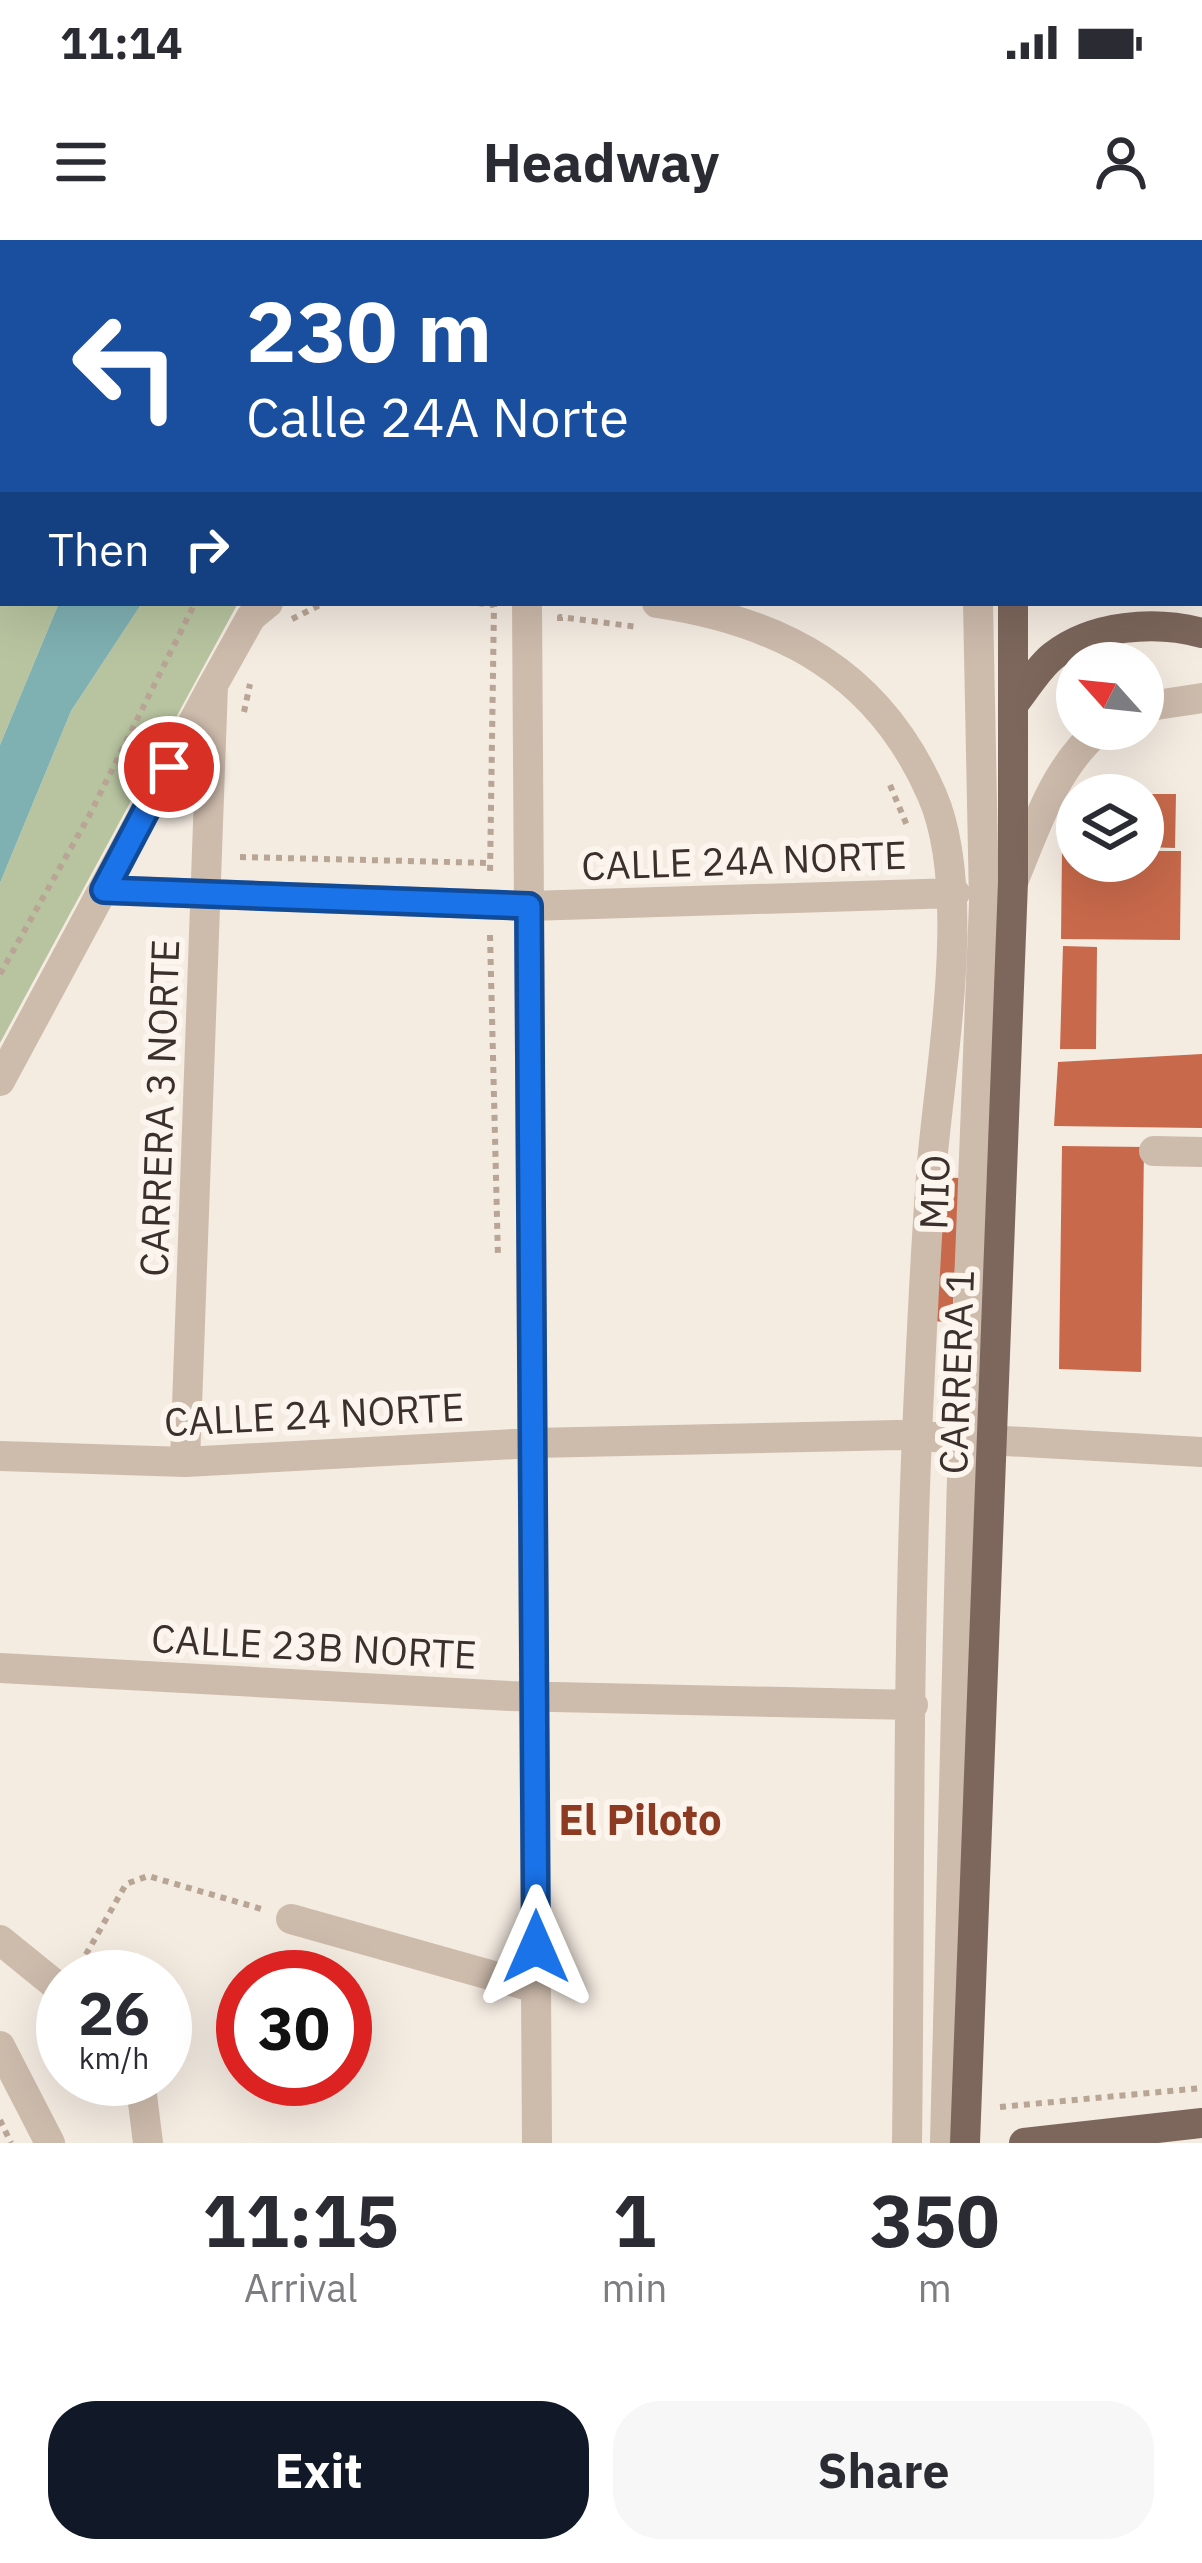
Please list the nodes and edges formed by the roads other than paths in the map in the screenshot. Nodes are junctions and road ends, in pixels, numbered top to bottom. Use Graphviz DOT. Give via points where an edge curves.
graph roads {
  1 [pos="236,606"];
  2 [pos="527,606"];
  3 [pos="977,606"];
  4 [pos="1013,606"];
  5 [pos="278,612"];
  6 [pos="656,616"];
  7 [pos="1202,633"];
  8 [pos="213,685"];
  9 [pos="1202,698"];
  10 [pos="1016,701"];
  11 [pos="1164,704"];
  12 [pos="1075,750"];
  13 [pos="1013,882"];
  14 [pos="104,890"];
  15 [pos="206,892"];
  16 [pos="955,892"];
  17 [pos="529,906"];
  18 [pos="0,1043"];
  19 [pos="0,1081"];
  20 [pos="1154,1150"];
  21 [pos="1202,1152"];
  22 [pos="917,1436"];
  23 [pos="977,1439"];
  24 [pos="533,1443"];
  25 [pos="1202,1452"];
  26 [pos="0,1456"];
  27 [pos="185,1462"];
  28 [pos="0,1668"];
  29 [pos="535,1697"];
  30 [pos="913,1705"];
  31 [pos="291,1919"];
  32 [pos="0,1940"];
  33 [pos="36,1969"];
  34 [pos="536,1988"];
  35 [pos="4,2052"];
  36 [pos="143,2106"];
  37 [pos="1202,2123"];
  38 [pos="50,2143"];
  39 [pos="69,2143"];
  40 [pos="148,2143"];
  41 [pos="537,2143"];
  42 [pos="907,2143"];
  43 [pos="945,2143"];
  44 [pos="965,2143"];
  45 [pos="1024,2143"];
  1 -- 18 [label="street"];
  2 -- 17 [label="street"];
  3 -- 23 [label="street, MIO" via="984,902"];
  4 -- 10 [label="main road, CARRERA 1"];
  5 -- 8 [label="street" via="251,617"];
  6 -- 16 [label="street, CARRERA 1" via="711,611 761,626 810,650 869,698 911,752 934,800"];
  7 -- 10 [label="main road" via="1132,628 1088,635 1051,657"];
  8 -- 14 [label="street"];
  8 -- 15 [label="street, CARRERA 3 NORTE"];
  9 -- 11 [label="street"];
  10 -- 13 [label="main road, CARRERA 1"];
  12 -- 13 [label="street"];
  13 -- 23 [label="main road, CARRERA 1"];
  14 -- 15 [label="street, CALLE 24A NORTE"];
  14 -- 19 [label="street"];
  15 -- 17 [label="street, CALLE 24A NORTE"];
  15 -- 27 [label="street, CARRERA 3 NORTE"];
  16 -- 17 [label="street, CALLE 24A NORTE"];
  16 -- 22 [label="street, CARRERA 1"];
  17 -- 24 [label="street"];
  20 -- 21 [label="street"];
  22 -- 23 [label="street, CALLE 24 NORTE"];
  22 -- 24 [label="street, CALLE 24 NORTE"];
  22 -- 30 [label="street, CARRERA 1"];
  23 -- 25 [label="street, CALLE 24 NORTE"];
  23 -- 43 [label="street, MIO"];
  23 -- 44 [label="main road, CARRERA 1"];
  24 -- 27 [label="street, CALLE 24 NORTE"];
  24 -- 29 [label="street"];
  26 -- 27 [label="street, CALLE 24 NORTE"];
  28 -- 29 [label="street, CALLE 23B NORTE"];
  29 -- 30 [label="street, CALLE 23B NORTE"];
  29 -- 34 [label="street"];
  30 -- 42 [label="street, CARRERA 1"];
  31 -- 34 [label="street"];
  32 -- 33 [label="street"];
  34 -- 41 [label="street"];
  35 -- 38 [label="street"];
  35 -- 39 [label="street"];
  36 -- 40 [label="street"];
  37 -- 45 [label="main road"];
}
